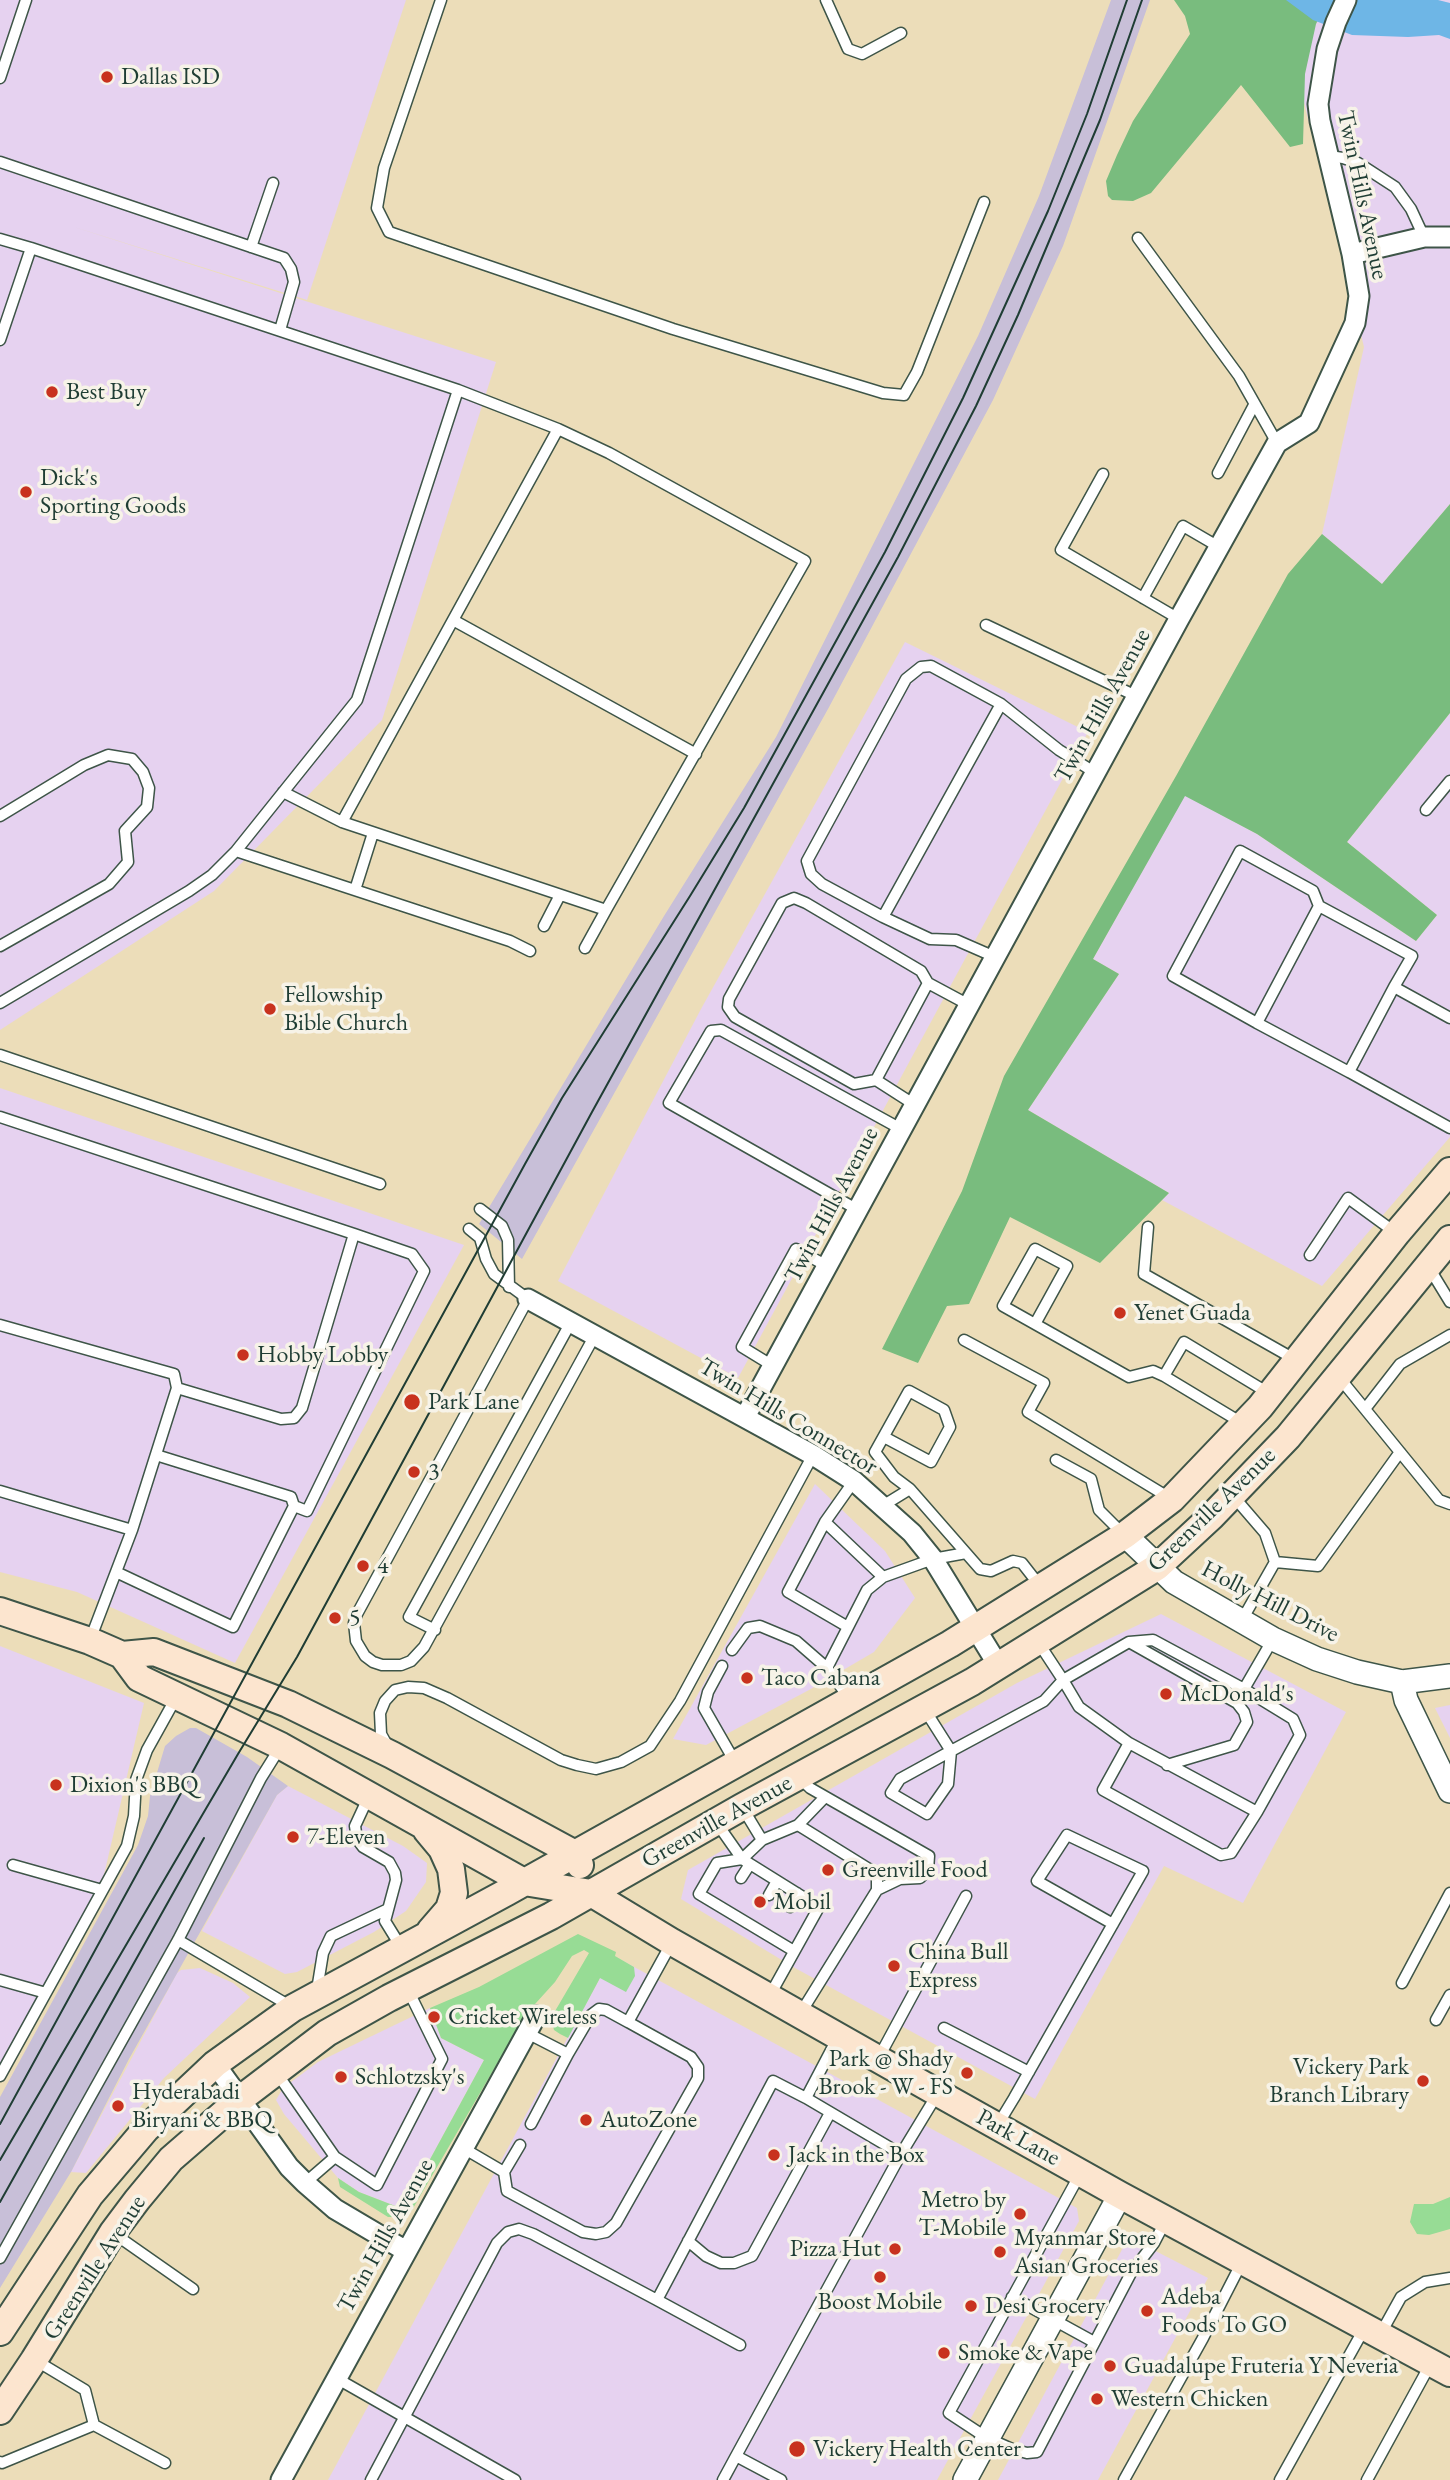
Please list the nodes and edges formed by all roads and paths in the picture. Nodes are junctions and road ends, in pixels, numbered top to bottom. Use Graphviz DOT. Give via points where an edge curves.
graph roads {
  1 [pos="26,0"];
  2 [pos="441,0"];
  3 [pos="826,0"];
  4 [pos="1346,0"];
  5 [pos="901,33"];
  6 [pos="0,78"];
  7 [pos="1329,156"];
  8 [pos="0,162"];
  9 [pos="273,183"];
  10 [pos="984,202"];
  11 [pos="1424,237"];
  12 [pos="1450,237"];
  13 [pos="1139,238"];
  14 [pos="0,239"];
  15 [pos="251,247"];
  16 [pos="31,248"];
  17 [pos="1352,254"];
  18 [pos="280,330"];
  19 [pos="0,340"];
  20 [pos="458,390"];
  21 [pos="1254,405"];
  22 [pos="558,429"];
  23 [pos="1277,443"];
  24 [pos="1217,473"];
  25 [pos="1103,474"];
  26 [pos="1219,547"];
  27 [pos="1143,598"];
  28 [pos="1179,619"];
  29 [pos="453,620"];
  30 [pos="986,625"];
  31 [pos="1136,696"];
  32 [pos="1001,704"];
  33 [pos="696,754"];
  34 [pos="1094,772"];
  35 [pos="1450,781"];
  36 [pos="283,792"];
  37 [pos="1426,810"];
  38 [pos="0,817"];
  39 [pos="342,822"];
  40 [pos="373,833"];
  41 [pos="236,851"];
  42 [pos="355,890"];
  43 [pos="560,895"];
  44 [pos="1319,906"];
  45 [pos="606,910"];
  46 [pos="883,916"];
  47 [pos="544,926"];
  48 [pos="0,946"];
  49 [pos="585,948"];
  50 [pos="530,951"];
  51 [pos="995,957"];
  52 [pos="928,983"];
  53 [pos="1394,987"];
  54 [pos="0,1003"];
  55 [pos="969,1004"];
  56 [pos="1450,1018"];
  57 [pos="1257,1023"];
  58 [pos="0,1055"];
  59 [pos="1349,1072"];
  60 [pos="876,1080"];
  61 [pos="915,1105"];
  62 [pos="0,1117"];
  63 [pos="1450,1128"];
  64 [pos="901,1129"];
  65 [pos="1450,1171"];
  66 [pos="380,1184"];
  67 [pos="480,1209"];
  68 [pos="858,1210"];
  69 [pos="1148,1227"];
  70 [pos="469,1229"];
  71 [pos="1397,1233"];
  72 [pos="354,1234"];
  73 [pos="1450,1240"];
  74 [pos="1310,1255"];
  75 [pos="827,1266"];
  76 [pos="1428,1266"];
  77 [pos="509,1287"];
  78 [pos="528,1299"];
  79 [pos="1450,1302"];
  80 [pos="571,1322"];
  81 [pos="1035,1324"];
  82 [pos="0,1325"];
  83 [pos="595,1335"];
  84 [pos="1450,1335"];
  85 [pos="964,1340"];
  86 [pos="1297,1361"];
  87 [pos="774,1366"];
  88 [pos="1164,1376"];
  89 [pos="1338,1376"];
  90 [pos="177,1388"];
  91 [pos="1270,1394"];
  92 [pos="1365,1409"];
  93 [pos="746,1417"];
  94 [pos="1244,1424"];
  95 [pos="884,1437"];
  96 [pos="1400,1452"];
  97 [pos="156,1455"];
  98 [pos="813,1455"];
  99 [pos="1056,1460"];
  100 [pos="854,1480"];
  101 [pos="910,1489"];
  102 [pos="0,1491"];
  103 [pos="1232,1495"];
  104 [pos="1172,1499"];
  105 [pos="1450,1504"];
  106 [pos="884,1505"];
  107 [pos="294,1506"];
  108 [pos="825,1522"];
  109 [pos="132,1530"];
  110 [pos="1125,1535"];
  111 [pos="966,1553"];
  112 [pos="933,1559"];
  113 [pos="1275,1562"];
  114 [pos="1157,1567"];
  115 [pos="116,1572"];
  116 [pos="883,1577"];
  117 [pos="1042,1589"];
  118 [pos="0,1611"];
  119 [pos="1241,1621"];
  120 [pos="848,1627"];
  121 [pos="976,1628"];
  122 [pos="435,1630"];
  123 [pos="1273,1639"];
  124 [pos="90,1641"];
  125 [pos="1038,1641"];
  126 [pos="1129,1642"];
  127 [pos="732,1650"];
  128 [pos="122,1656"];
  129 [pos="998,1665"];
  130 [pos="722,1666"];
  131 [pos="827,1668"];
  132 [pos="1450,1676"];
  133 [pos="1063,1680"];
  134 [pos="1402,1682"];
  135 [pos="1244,1689"];
  136 [pos="177,1696"];
  137 [pos="851,1699"];
  138 [pos="924,1708"];
  139 [pos="1129,1743"];
  140 [pos="281,1746"];
  141 [pos="951,1751"];
  142 [pos="392,1755"];
  143 [pos="736,1764"];
  144 [pos="1167,1765"];
  145 [pos="798,1776"];
  146 [pos="1450,1791"];
  147 [pos="370,1794"];
  148 [pos="825,1797"];
  149 [pos="742,1807"];
  150 [pos="1257,1812"];
  151 [pos="716,1822"];
  152 [pos="422,1824"];
  153 [pos="798,1825"];
  154 [pos="762,1840"];
  155 [pos="575,1854"];
  156 [pos="746,1862"];
  157 [pos="13,1865"];
  158 [pos="741,1878"];
  159 [pos="777,1881"];
  160 [pos="524,1882"];
  161 [pos="877,1890"];
  162 [pos="102,1891"];
  163 [pos="591,1893"];
  164 [pos="797,1893"];
  165 [pos="1450,1893"];
  166 [pos="769,1895"];
  167 [pos="966,1896"];
  168 [pos="729,1898"];
  169 [pos="790,1907"];
  170 [pos="388,1909"];
  171 [pos="723,1909"];
  172 [pos="758,1915"];
  173 [pos="1113,1924"];
  174 [pos="752,1926"];
  175 [pos="779,1927"];
  176 [pos="774,1938"];
  177 [pos="178,1940"];
  178 [pos="672,1942"];
  179 [pos="410,1946"];
  180 [pos="794,1951"];
  181 [pos="0,1980"];
  182 [pos="1402,1983"];
  183 [pos="408,1990"];
  184 [pos="46,1993"];
  185 [pos="1450,1995"];
  186 [pos="769,1997"];
  187 [pos="305,2002"];
  188 [pos="799,2015"];
  189 [pos="1437,2020"];
  190 [pos="628,2022"];
  191 [pos="532,2025"];
  192 [pos="944,2028"];
  193 [pos="838,2037"];
  194 [pos="568,2054"];
  195 [pos="877,2059"];
  196 [pos="215,2064"];
  197 [pos="275,2072"];
  198 [pos="1029,2072"];
  199 [pos="0,2076"];
  200 [pos="937,2093"];
  201 [pos="806,2098"];
  202 [pos="239,2100"];
  203 [pos="830,2113"];
  204 [pos="531,2124"];
  205 [pos="997,2126"];
  206 [pos="520,2145"];
  207 [pos="462,2148"];
  208 [pos="901,2154"];
  209 [pos="335,2157"];
  210 [pos="504,2172"];
  211 [pos="1081,2173"];
  212 [pos="305,2183"];
  213 [pos="1120,2195"];
  214 [pos="1166,2220"];
  215 [pos="113,2232"];
  216 [pos="688,2241"];
  217 [pos="406,2251"];
  218 [pos="0,2258"];
  219 [pos="1243,2260"];
  220 [pos="1450,2278"];
  221 [pos="193,2289"];
  222 [pos="1012,2297"];
  223 [pos="656,2300"];
  224 [pos="1052,2319"];
  225 [pos="1373,2329"];
  226 [pos="0,2334"];
  227 [pos="1094,2342"];
  228 [pos="740,2345"];
  229 [pos="34,2360"];
  230 [pos="1441,2367"];
  231 [pos="336,2378"];
  232 [pos="0,2411"];
  233 [pos="405,2416"];
  234 [pos="94,2426"];
  235 [pos="987,2438"];
  236 [pos="736,2456"];
  237 [pos="0,2462"];
  238 [pos="165,2463"];
  239 [pos="281,2480"];
  240 [pos="371,2480"];
  241 [pos="515,2480"];
  242 [pos="723,2480"];
  243 [pos="780,2480"];
  244 [pos="965,2480"];
  245 [pos="1124,2480"];
  246 [pos="1280,2480"];
  247 [pos="1367,2480"];
  1 -- 6 [label="lane"];
  2 -- 10 [label="lane" via="384,168 377,208 389,232 684,333 883,393 904,395"];
  3 -- 5 [label="lane" via="848,49 862,54"];
  4 -- 7 [label="street, Twin Hills Avenue" via="1327,48 1318,104"];
  7 -- 11 [label="lane" via="1358,163 1395,187"];
  7 -- 17 [label="street, Twin Hills Avenue"];
  8 -- 15 [label="lane"];
  9 -- 15 [label="lane"];
  11 -- 12 [label="street"];
  11 -- 17 [label="street"];
  13 -- 21 [label="lane"];
  14 -- 16 [label="lane"];
  15 -- 18 [label="lane" via="284,258 291,269 294,282"];
  16 -- 18 [label="lane"];
  16 -- 19 [label="lane"];
  17 -- 23 [label="street, Twin Hills Avenue" via="1359,296 1354,323 1309,424"];
  18 -- 20 [label="lane"];
  20 -- 22 [label="lane"];
  20 -- 36 [label="lane" via="357,700"];
  21 -- 23 [label="lane"];
  21 -- 24 [label="lane"];
  22 -- 29 [label="lane"];
  22 -- 33 [label="lane" via="805,561"];
  23 -- 26 [label="street, Twin Hills Avenue"];
  25 -- 27 [label="lane" via="1061,550"];
  26 -- 27 [label="lane" via="1183,526"];
  26 -- 28 [label="street, Twin Hills Avenue"];
  27 -- 28 [label="lane"];
  28 -- 31 [label="street, Twin Hills Avenue"];
  29 -- 33 [label="lane"];
  29 -- 39 [label="lane"];
  30 -- 31 [label="lane"];
  31 -- 34 [label="street, Twin Hills Avenue"];
  32 -- 34 [label="lane"];
  32 -- 46 [label="lane"];
  32 -- 46 [label="lane" via="931,666 921,667 906,679 807,861 811,874 822,884"];
  33 -- 45 [label="lane"];
  34 -- 51 [label="street, Twin Hills Avenue"];
  35 -- 37 [label="lane"];
  36 -- 39 [label="lane"];
  36 -- 41 [label="lane"];
  38 -- 48 [label="lane" via="108,755 132,759 149,788 147,807 125,831 128,862 109,884"];
  39 -- 40 [label="lane"];
  40 -- 42 [label="lane"];
  40 -- 43 [label="lane"];
  41 -- 42 [label="lane"];
  41 -- 54 [label="lane" via="189,891"];
  42 -- 50 [label="lane"];
  43 -- 45 [label="lane"];
  43 -- 47 [label="lane"];
  44 -- 53 [label="lane" via="1412,956"];
  44 -- 57 [label="lane"];
  44 -- 57 [label="lane" via="1313,891 1240,851 1173,976"];
  45 -- 49 [label="lane"];
  46 -- 51 [label="lane" via="930,939 956,940"];
  51 -- 55 [label="street, Twin Hills Avenue"];
  52 -- 55 [label="lane"];
  52 -- 60 [label="lane"];
  52 -- 60 [label="lane" via="920,971 794,898 782,903 729,999 735,1017 854,1084"];
  53 -- 56 [label="lane"];
  53 -- 59 [label="lane"];
  55 -- 61 [label="street, Twin Hills Avenue"];
  57 -- 59 [label="lane"];
  58 -- 66 [label="lane"];
  59 -- 63 [label="lane"];
  60 -- 61 [label="lane"];
  61 -- 64 [label="street, Twin Hills Avenue"];
  62 -- 72 [label="lane"];
  64 -- 68 [label="street, Twin Hills Avenue"];
  64 -- 68 [label="lane" via="721,1030 711,1031 668,1103"];
  65 -- 71 [label="main road, Greenville Avenue"];
  67 -- 77 [label="lane" via="502,1226 508,1240"];
  68 -- 75 [label="street, Twin Hills Avenue"];
  69 -- 86 [label="lane" via="1144,1274"];
  70 -- 77 [label="lane" via="480,1238 494,1274"];
  71 -- 74 [label="lane" via="1348,1198"];
  71 -- 76 [label="main road"];
  71 -- 86 [label="main road, Greenville Avenue"];
  72 -- 90 [label="lane" via="302,1408 294,1418 281,1419"];
  72 -- 107 [label="lane" via="412,1254 424,1271 307,1511"];
  73 -- 76 [label="main road, Greenville Avenue"];
  75 -- 87 [label="street, Twin Hills Avenue"];
  75 -- 87 [label="lane" via="796,1249 742,1347"];
  76 -- 79 [label="lane"];
  76 -- 89 [label="main road, Greenville Avenue"];
  77 -- 78 [label="lane"];
  78 -- 80 [label="street, Twin Hills Connector"];
  78 -- 122 [label="lane" via="354,1623 356,1641 365,1656 392,1666 411,1661"];
  80 -- 83 [label="street, Twin Hills Connector"];
  80 -- 122 [label="lane" via="409,1616"];
  81 -- 81 [label="lane" via="1067,1266 1035,1248 1003,1306"];
  81 -- 88 [label="lane" via="1129,1377 1153,1371"];
  82 -- 90 [label="lane" via="174,1374"];
  83 -- 93 [label="street, Twin Hills Connector"];
  83 -- 122 [label="lane"];
  84 -- 92 [label="lane" via="1400,1364"];
  85 -- 104 [label="lane" via="1044,1383 1028,1412"];
  86 -- 91 [label="main road, Greenville Avenue"];
  87 -- 93 [label="street, Twin Hills Avenue"];
  88 -- 91 [label="lane" via="1184,1342"];
  88 -- 94 [label="lane"];
  89 -- 92 [label="lane"];
  89 -- 103 [label="main road, Greenville Avenue"];
  90 -- 97 [label="lane"];
  91 -- 94 [label="main road, Greenville Avenue"];
  92 -- 96 [label="lane"];
  93 -- 98 [label="street, Twin Hills Connector"];
  94 -- 104 [label="main road, Greenville Avenue"];
  95 -- 95 [label="lane" via="909,1391 944,1410 950,1427 931,1462"];
  95 -- 101 [label="lane" via="875,1452"];
  96 -- 105 [label="lane" via="1439,1500"];
  96 -- 113 [label="lane" via="1318,1566"];
  97 -- 107 [label="lane" via="291,1497"];
  97 -- 109 [label="lane"];
  98 -- 100 [label="street, Twin Hills Connector"];
  98 -- 142 [label="lane" via="680,1701 650,1746 596,1769 577,1765 447,1698 408,1687 395,1690 380,1713 381,1734"];
  99 -- 110 [label="lane" via="1091,1479 1099,1510"];
  100 -- 106 [label="street, Twin Hills Connector"];
  100 -- 108 [label="lane"];
  101 -- 106 [label="lane"];
  101 -- 111 [label="lane"];
  102 -- 109 [label="lane"];
  103 -- 113 [label="lane" via="1265,1533"];
  103 -- 114 [label="main road, Greenville Avenue"];
  104 -- 110 [label="main road, Greenville Avenue"];
  106 -- 112 [label="street, Twin Hills Connector"];
  107 -- 115 [label="lane" via="233,1627"];
  108 -- 116 [label="lane"];
  108 -- 120 [label="lane" via="788,1592"];
  109 -- 115 [label="lane"];
  110 -- 114 [label="street, Holly Hill Drive"];
  110 -- 117 [label="main road, Greenville Avenue"];
  111 -- 112 [label="lane"];
  111 -- 117 [label="lane" via="979,1569 991,1571 1013,1561 1022,1563"];
  112 -- 116 [label="lane"];
  112 -- 121 [label="street, Twin Hills Connector"];
  113 -- 119 [label="lane"];
  114 -- 119 [label="street, Holly Hill Drive"];
  114 -- 125 [label="main road, Greenville Avenue"];
  115 -- 124 [label="lane"];
  116 -- 120 [label="lane" via="867,1590"];
  117 -- 121 [label="main road, Greenville Avenue"];
  118 -- 124 [label="main road, Park Lane"];
  119 -- 123 [label="street, Holly Hill Drive"];
  120 -- 131 [label="lane"];
  121 -- 129 [label="street, Twin Hills Connector"];
  121 -- 137 [label="main road, Greenville Avenue"];
  123 -- 134 [label="street, Holly Hill Drive" via="1317,1659"];
  123 -- 135 [label="lane"];
  124 -- 128 [label="main road, Park Lane"];
  125 -- 129 [label="main road, Greenville Avenue"];
  125 -- 133 [label="lane"];
  126 -- 133 [label="lane"];
  126 -- 135 [label="lane" via="1153,1640"];
  126 -- 144 [label="lane" via="1237,1703 1244,1712 1247,1722 1234,1745"];
  127 -- 131 [label="lane" via="748,1628 760,1626 796,1641"];
  128 -- 136 [label="main road, Park Lane" via="139,1678"];
  128 -- 142 [label="main road" via="154,1652 288,1704"];
  129 -- 138 [label="main road, Greenville Avenue"];
  130 -- 143 [label="lane" via="704,1708"];
  131 -- 137 [label="lane"];
  132 -- 134 [label="street, Holly Hill Drive"];
  133 -- 139 [label="lane" via="1079,1707"];
  133 -- 141 [label="lane" via="1044,1701"];
  134 -- 146 [label="street" via="1406,1700"];
  135 -- 150 [label="lane" via="1293,1718 1300,1735"];
  136 -- 140 [label="main road, Park Lane"];
  136 -- 162 [label="lane" via="147,1750 136,1780 127,1846"];
  137 -- 143 [label="main road, Greenville Avenue"];
  138 -- 141 [label="lane"];
  138 -- 145 [label="main road, Greenville Avenue"];
  139 -- 144 [label="lane"];
  139 -- 150 [label="lane" via="1103,1790 1209,1848 1231,1853"];
  140 -- 147 [label="main road, Park Lane"];
  140 -- 177 [label="lane"];
  141 -- 141 [label="lane" via="900,1779 891,1793 927,1814 948,1784"];
  142 -- 155 [label="main road"];
  143 -- 155 [label="main road, Greenville Avenue"];
  144 -- 150 [label="lane"];
  145 -- 148 [label="lane"];
  145 -- 149 [label="main road, Greenville Avenue"];
  147 -- 152 [label="main road, Park Lane"];
  147 -- 170 [label="lane" via="355,1826 357,1839 389,1862 395,1872"];
  148 -- 153 [label="lane"];
  148 -- 161 [label="lane" via="929,1856 928,1870 920,1878 900,1879"];
  149 -- 151 [label="main road, Greenville Avenue"];
  149 -- 154 [label="lane"];
  151 -- 156 [label="lane"];
  151 -- 163 [label="main road, Greenville Avenue"];
  152 -- 160 [label="main road, Park Lane"];
  152 -- 179 [label="main road" via="452,1869 454,1893 439,1923"];
  153 -- 154 [label="lane"];
  153 -- 161 [label="lane" via="877,1874"];
  154 -- 156 [label="lane"];
  155 -- 160 [label="main road, Greenville Avenue"];
  155 -- 163 [label="main road"];
  156 -- 158 [label="lane"];
  156 -- 159 [label="lane"];
  156 -- 171 [label="lane" via="717,1863 699,1894"];
  157 -- 162 [label="lane"];
  159 -- 164 [label="lane"];
  159 -- 166 [label="lane"];
  160 -- 163 [label="main road, Park Lane"];
  160 -- 179 [label="main road, Greenville Avenue"];
  161 -- 188 [label="lane"];
  162 -- 184 [label="lane"];
  163 -- 178 [label="main road, Park Lane"];
  163 -- 183 [label="main road, Greenville Avenue"];
  164 -- 169 [label="lane"];
  164 -- 180 [label="lane" via="819,1906"];
  165 -- 182 [label="lane"];
  167 -- 195 [label="lane"];
  168 -- 171 [label="lane"];
  170 -- 179 [label="lane" via="384,1921"];
  170 -- 187 [label="lane" via="331,1936"];
  171 -- 174 [label="lane"];
  172 -- 174 [label="lane"];
  173 -- 173 [label="lane" via="1143,1871 1067,1835 1037,1881"];
  173 -- 198 [label="lane"];
  174 -- 176 [label="lane"];
  175 -- 176 [label="lane"];
  176 -- 180 [label="lane"];
  177 -- 187 [label="lane"];
  177 -- 218 [label="lane"];
  178 -- 186 [label="main road, Park Lane"];
  178 -- 190 [label="lane"];
  179 -- 187 [label="main road, Greenville Avenue"];
  180 -- 186 [label="lane"];
  181 -- 184 [label="lane"];
  183 -- 197 [label="main road, Greenville Avenue" via="327,2033"];
  183 -- 209 [label="lane" via="443,2059 377,2185"];
  184 -- 199 [label="lane"];
  185 -- 189 [label="lane"];
  186 -- 188 [label="main road, Park Lane"];
  187 -- 196 [label="main road, Greenville Avenue"];
  188 -- 193 [label="main road, Park Lane"];
  190 -- 194 [label="lane" via="598,2009"];
  190 -- 210 [label="lane" via="691,2057 698,2078 616,2223 606,2232 583,2232 507,2190"];
  191 -- 194 [label="lane"];
  191 -- 207 [label="street, Twin Hills Avenue"];
  192 -- 198 [label="lane"];
  193 -- 195 [label="main road, Park Lane"];
  193 -- 201 [label="lane"];
  194 -- 204 [label="lane"];
  195 -- 200 [label="main road, Park Lane"];
  196 -- 202 [label="street"];
  196 -- 226 [label="main road, Greenville Avenue" via="146,2129 90,2195"];
  197 -- 202 [label="main road, Greenville Avenue"];
  197 -- 209 [label="lane"];
  198 -- 205 [label="lane"];
  200 -- 205 [label="main road, Park Lane"];
  200 -- 208 [label="lane"];
  201 -- 203 [label="lane"];
  201 -- 216 [label="lane" via="773,2081"];
  202 -- 212 [label="street"];
  202 -- 215 [label="main road, Greenville Avenue" via="172,2159"];
  203 -- 208 [label="lane"];
  203 -- 216 [label="lane" via="752,2256 721,2263"];
  205 -- 211 [label="main road, Park Lane"];
  206 -- 210 [label="lane"];
  207 -- 210 [label="lane"];
  207 -- 217 [label="street, Twin Hills Avenue"];
  208 -- 236 [label="lane"];
  209 -- 212 [label="lane"];
  211 -- 213 [label="main road, Park Lane"];
  211 -- 222 [label="lane"];
  212 -- 217 [label="street" via="335,2209"];
  213 -- 214 [label="main road, Park Lane"];
  213 -- 224 [label="street"];
  214 -- 219 [label="main road, Park Lane"];
  214 -- 227 [label="lane"];
  215 -- 221 [label="lane"];
  215 -- 229 [label="main road, Greenville Avenue"];
  216 -- 223 [label="lane"];
  217 -- 231 [label="street, Twin Hills Avenue"];
  219 -- 225 [label="main road, Park Lane"];
  219 -- 245 [label="lane"];
  220 -- 225 [label="lane" via="1424,2282 1401,2297"];
  222 -- 224 [label="lane"];
  222 -- 235 [label="lane" via="949,2413"];
  223 -- 228 [label="lane"];
  223 -- 233 [label="lane" via="533,2234 519,2229 508,2232 497,2243"];
  224 -- 227 [label="lane"];
  224 -- 235 [label="street"];
  225 -- 230 [label="main road, Park Lane"];
  225 -- 246 [label="lane"];
  226 -- 229 [label="main road"];
  227 -- 235 [label="lane" via="1037,2452 1012,2449"];
  229 -- 232 [label="main road, Greenville Avenue"];
  229 -- 234 [label="lane" via="85,2390"];
  230 -- 247 [label="lane"];
  231 -- 233 [label="lane"];
  231 -- 239 [label="street, Twin Hills Avenue"];
  233 -- 240 [label="lane"];
  233 -- 241 [label="lane"];
  234 -- 237 [label="lane"];
  234 -- 238 [label="lane"];
  235 -- 244 [label="street"];
  236 -- 242 [label="lane"];
  236 -- 243 [label="lane"];
}
